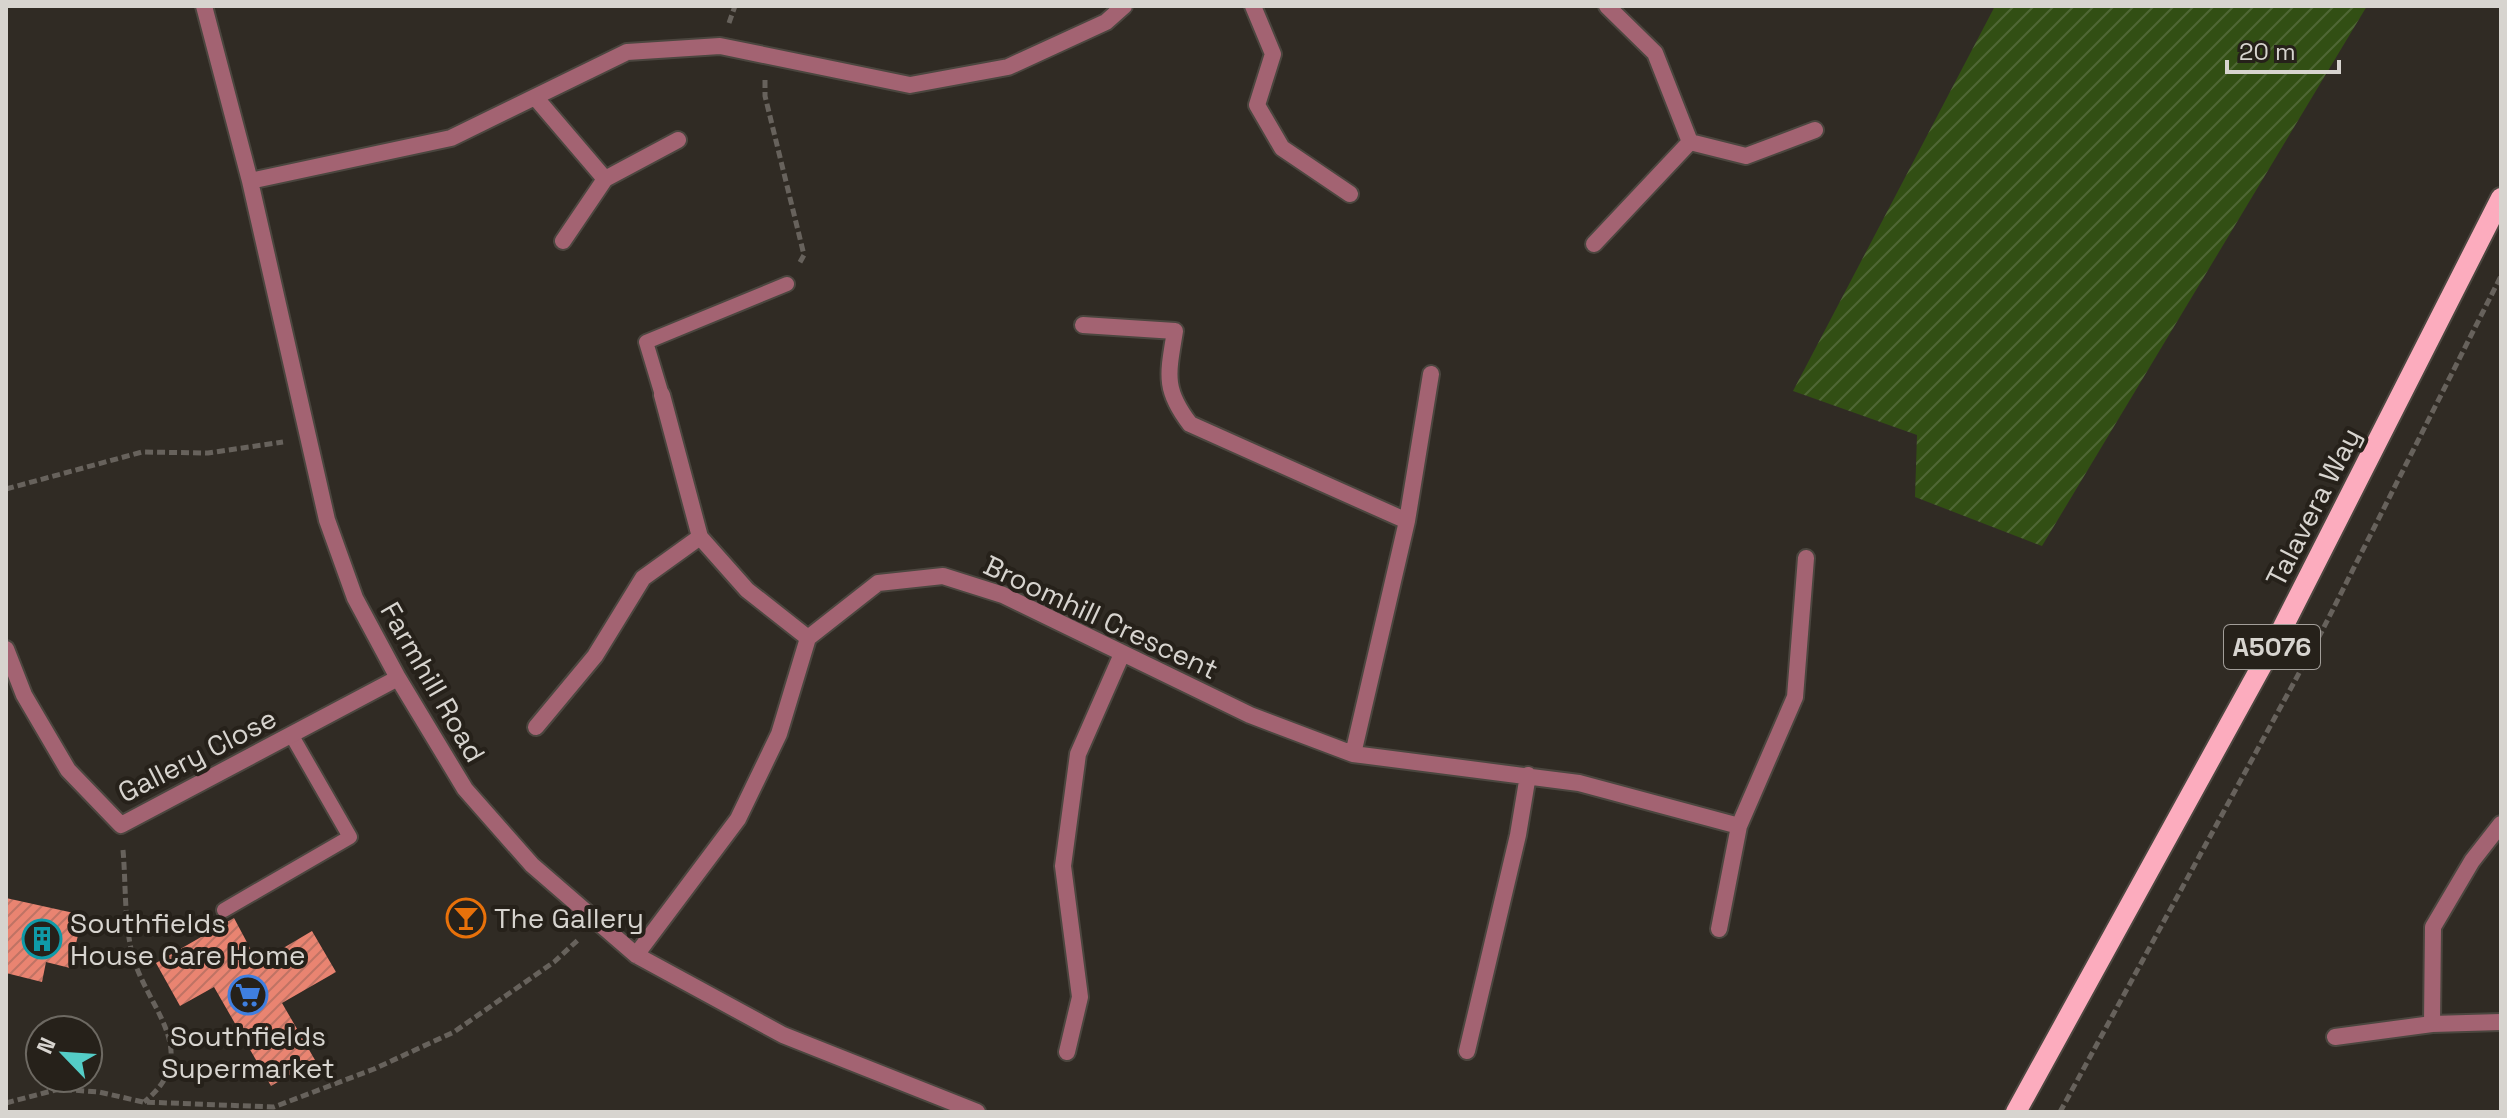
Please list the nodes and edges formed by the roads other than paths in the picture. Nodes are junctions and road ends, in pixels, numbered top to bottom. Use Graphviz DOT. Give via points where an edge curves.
graph roads {
  1 [pos="204,6"];
  2 [pos="1124,6"];
  3 [pos="1253,6"];
  4 [pos="1607,6"];
  5 [pos="535,97"];
  6 [pos="1815,130"];
  7 [pos="678,140"];
  8 [pos="1690,142"];
  9 [pos="605,179"];
  10 [pos="250,181"];
  11 [pos="1350,194"];
  12 [pos="2501,198"];
  13 [pos="563,241"];
  14 [pos="1594,244"];
  15 [pos="787,284"];
  16 [pos="1083,325"];
  17 [pos="1431,374"];
  18 [pos="662,395"];
  19 [pos="1407,521"];
  20 [pos="700,537"];
  21 [pos="1806,558"];
  22 [pos="808,638"];
  23 [pos="6,649"];
  24 [pos="1122,654"];
  25 [pos="398,678"];
  26 [pos="536,727"];
  27 [pos="292,736"];
  28 [pos="1353,754"];
  29 [pos="1528,775"];
  30 [pos="2501,824"];
  31 [pos="1739,826"];
  32 [pos="224,910"];
  33 [pos="1719,929"];
  34 [pos="636,955"];
  35 [pos="2501,1022"];
  36 [pos="2432,1024"];
  37 [pos="2335,1037"];
  38 [pos="1467,1051"];
  39 [pos="1067,1052"];
  40 [pos="2027,1088"];
  41 [pos="944,1107"];
  42 [pos="977,1112"];
  43 [pos="2006,1112"];
  44 [pos="2016,1112"];
  1 -- 10 [label="street, Farmhill Road"];
  2 -- 5 [label="street" via="1106,22 1008,67 910,85 720,46 627,52"];
  3 -- 11 [label="street" via="1273,54 1257,105 1282,148"];
  4 -- 8 [label="street" via="1655,53"];
  5 -- 9 [label="street"];
  5 -- 10 [label="street" via="451,138"];
  6 -- 8 [label="street" via="1746,156"];
  7 -- 9 [label="street"];
  8 -- 14 [label="street"];
  9 -- 13 [label="street"];
  10 -- 25 [label="street, Farmhill Road" via="327,520 355,598"];
  12 -- 40 [label="main road, Talavera Way / A5076" via="2283,627"];
  15 -- 18 [label="lane" via="646,342"];
  16 -- 19 [label="street" via="1175,331 1168,378 1173,402 1190,424"];
  17 -- 19 [label="street"];
  18 -- 20 [label="street"];
  19 -- 28 [label="street"];
  20 -- 22 [label="street" via="747,590"];
  20 -- 26 [label="street" via="643,578 595,656"];
  21 -- 31 [label="street" via="1795,697"];
  22 -- 24 [label="street, Broomhill Crescent" via="878,583 943,576 1003,595"];
  22 -- 34 [label="street" via="779,734 738,819"];
  23 -- 27 [label="street, Gallery Close" via="24,695 68,770 121,825"];
  24 -- 28 [label="street, Broomhill Crescent" via="1250,715"];
  24 -- 39 [label="street" via="1076,768 1063,866 1080,997"];
  25 -- 27 [label="street, Gallery Close"];
  25 -- 34 [label="street, Farmhill Road" via="465,789 532,865"];
  27 -- 32 [label="lane" via="350,837"];
  28 -- 29 [label="street, Broomhill Crescent"];
  29 -- 31 [label="street, Broomhill Crescent" via="1579,783"];
  29 -- 38 [label="street"];
  30 -- 36 [label="street" via="2433,927"];
  31 -- 33 [label="street"];
  34 -- 41 [label="street, Farmhill Road" via="783,1035"];
  35 -- 36 [label="street"];
  36 -- 37 [label="street"];
  40 -- 43 [label="main road, Talavera Way / A5076"];
  40 -- 44 [label="main road, Talavera Way / A5076"];
  41 -- 42 [label="street, Farmhill Road"];
}
